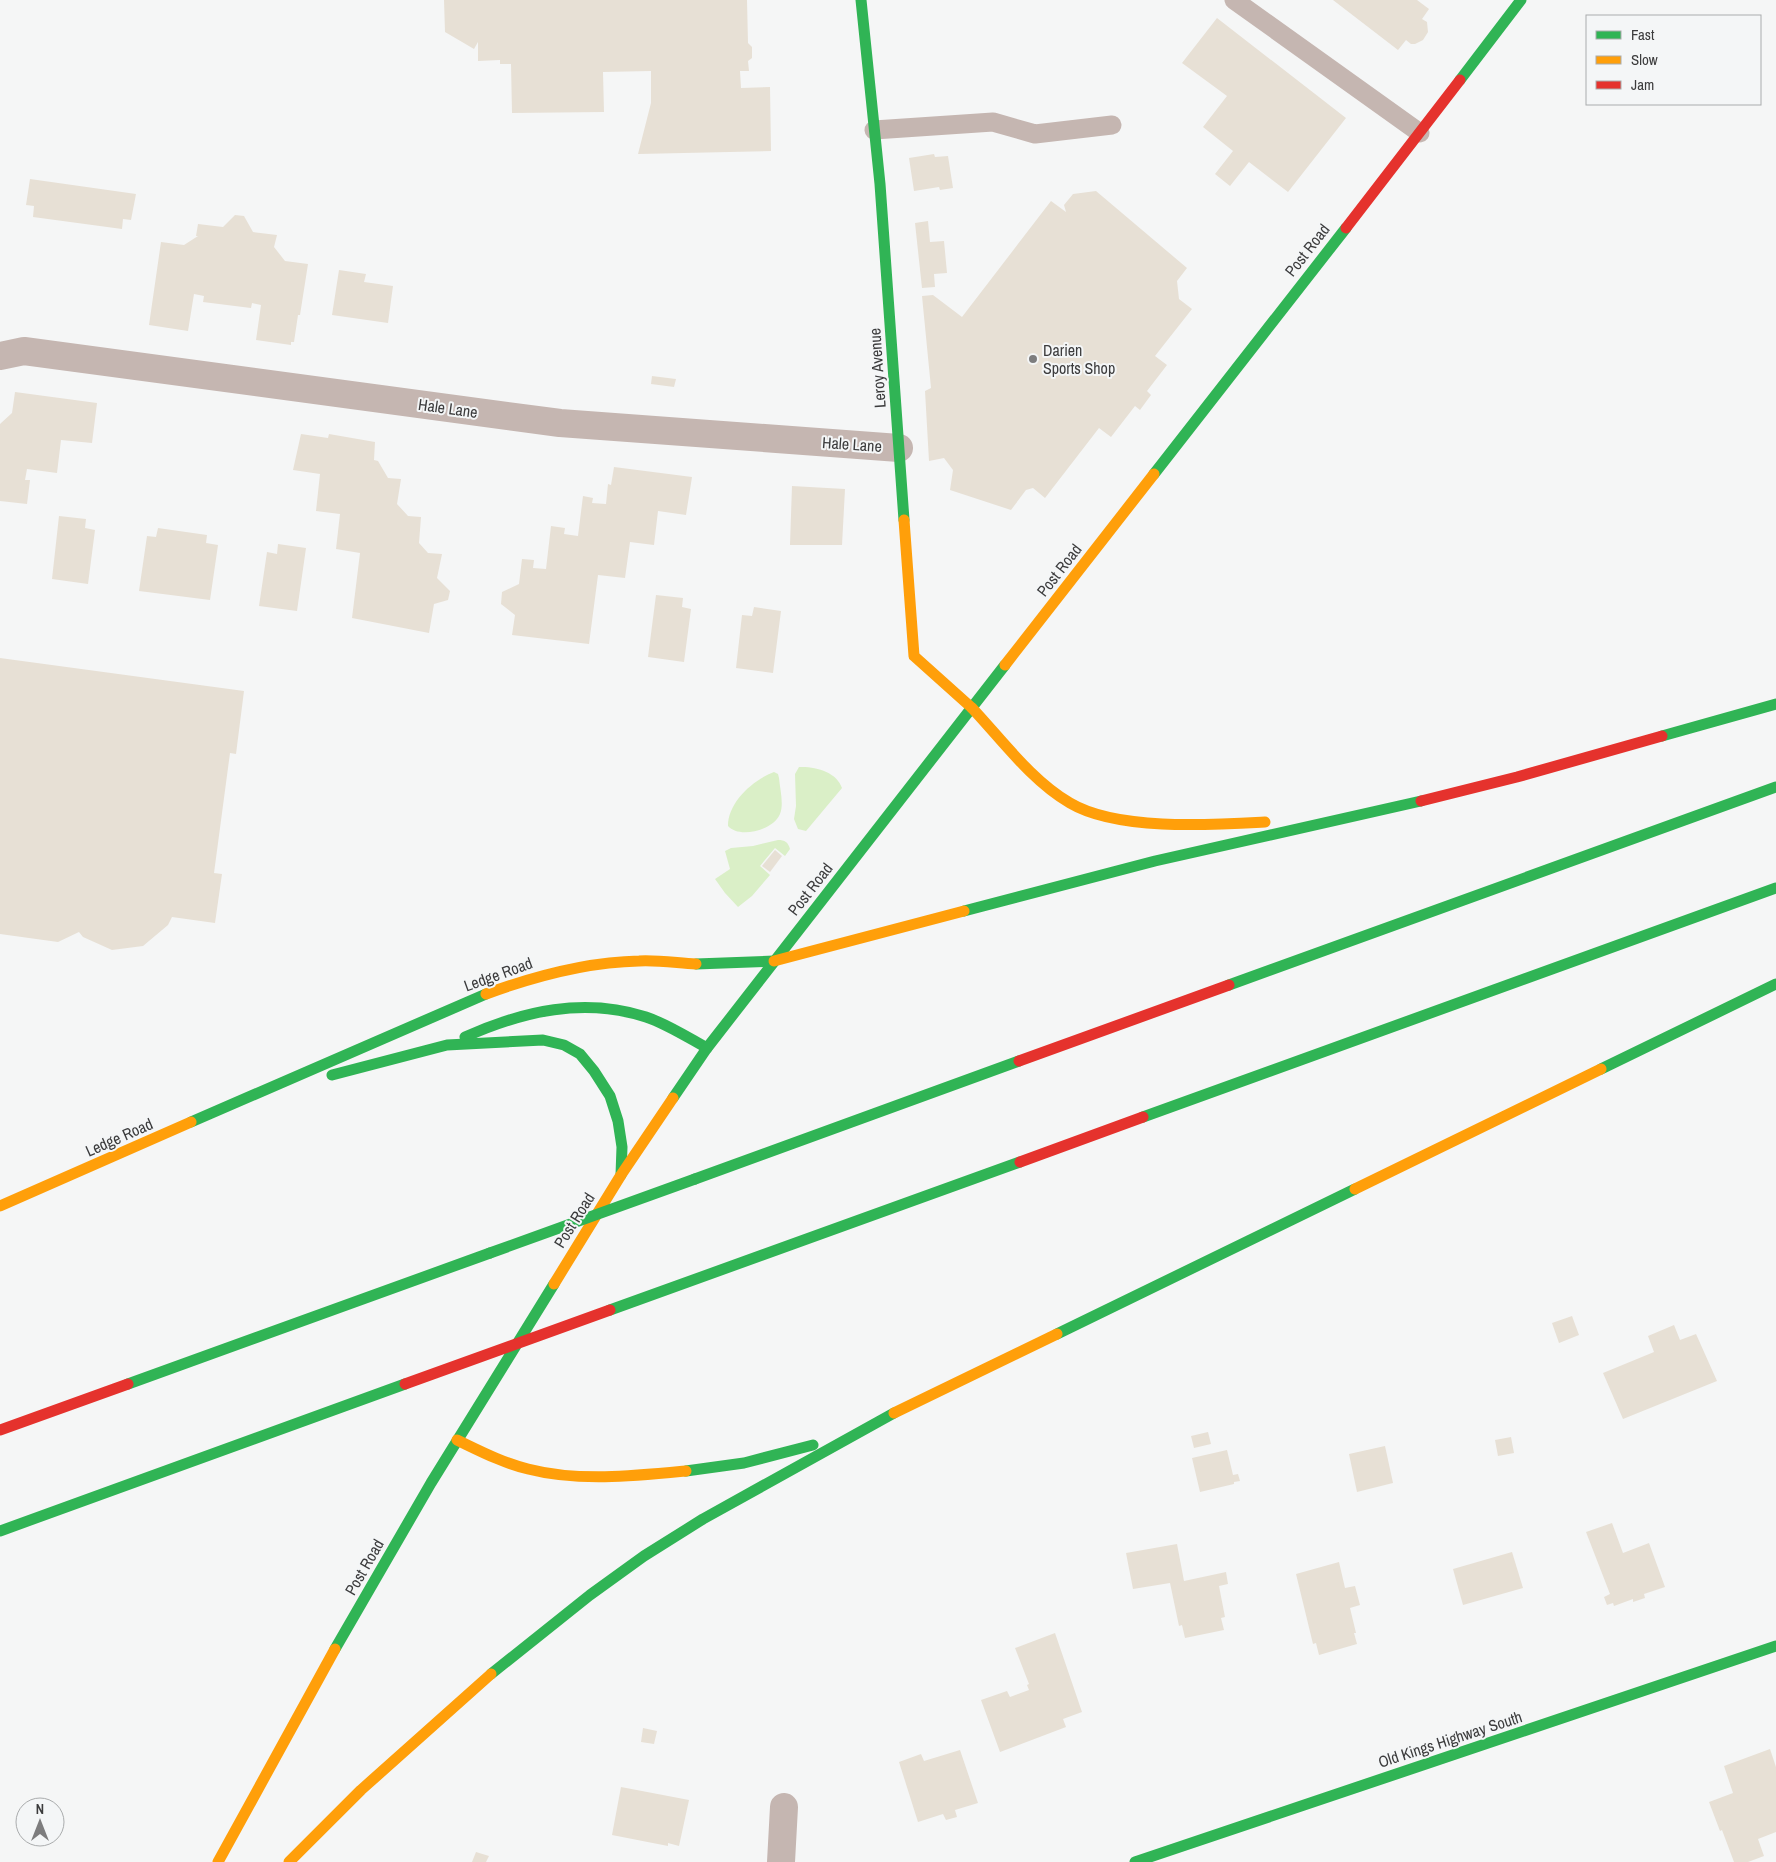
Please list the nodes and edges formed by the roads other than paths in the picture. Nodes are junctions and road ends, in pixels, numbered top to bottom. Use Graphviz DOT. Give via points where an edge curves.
graph roads {
  1 [pos="861,0"];
  2 [pos="1234,0"];
  3 [pos="1521,0"];
  4 [pos="1112,125"];
  5 [pos="874,130"];
  6 [pos="1420,133"];
  7 [pos="0,356"];
  8 [pos="899,448"];
  9 [pos="1776,704"];
  10 [pos="972,708"];
  11 [pos="1776,787"];
  12 [pos="1434,798"];
  13 [pos="1776,888"];
  14 [pos="774,961"];
  15 [pos="1776,984"];
  16 [pos="448,1045"];
  17 [pos="707,1048"];
  18 [pos="251,1097"];
  19 [pos="621,1175"];
  20 [pos="0,1206"];
  21 [pos="882,1419"];
  22 [pos="0,1430"];
  23 [pos="457,1440"];
  24 [pos="0,1531"];
  25 [pos="1776,1646"];
  26 [pos="784,1807"];
  27 [pos="218,1862"];
  28 [pos="290,1862"];
  29 [pos="781,1862"];
  30 [pos="1135,1862"];
  1 -- 5 [label="main road, Leroy Avenue"];
  2 -- 6 [label="lane"];
  3 -- 6 [label="main road, Post Road"];
  4 -- 5 [label="lane" via="1035,134 994,122"];
  5 -- 8 [label="main road, Leroy Avenue"];
  6 -- 10 [label="main road, Post Road"];
  7 -- 8 [label="street, Hale Lane" via="24,351 560,423"];
  8 -- 10 [label="main road, Leroy Avenue" via="914,656"];
  9 -- 12 [label="main road"];
  10 -- 12 [label="main road, Leroy Avenue" via="1041,782 1071,804 1105,817 1142,823 1218,824 1283,820"];
  10 -- 14 [label="main road, Post Road"];
  11 -- 22 [label="main road, bridge"];
  12 -- 14 [label="main road, Ledge Road" via="1164,859"];
  13 -- 24 [label="main road, bridge"];
  14 -- 17 [label="main road, Post Road"];
  14 -- 18 [label="main road, Ledge Road" via="706,964 637,961 545,974 480,996"];
  15 -- 21 [label="main road"];
  16 -- 17 [label="main road, Ledge Road" via="482,1029 538,1012 594,1007 644,1016"];
  16 -- 18 [label="main road, Ledge Road"];
  16 -- 19 [label="main road, Ledge Road" via="543,1040 564,1045 580,1054 610,1096 622,1147"];
  17 -- 19 [label="main road, Post Road"];
  18 -- 20 [label="main road, Ledge Road"];
  19 -- 23 [label="main road, Post Road"];
  21 -- 23 [label="main road" via="793,1452 699,1471 653,1474 562,1475 528,1469 492,1457"];
  21 -- 28 [label="main road" via="703,1520 644,1556 590,1595 475,1686"];
  23 -- 27 [label="main road, Post Road" via="308,1697"];
  25 -- 30 [label="main road, Old Kings Highway South"];
  26 -- 29 [label="street"];
}
